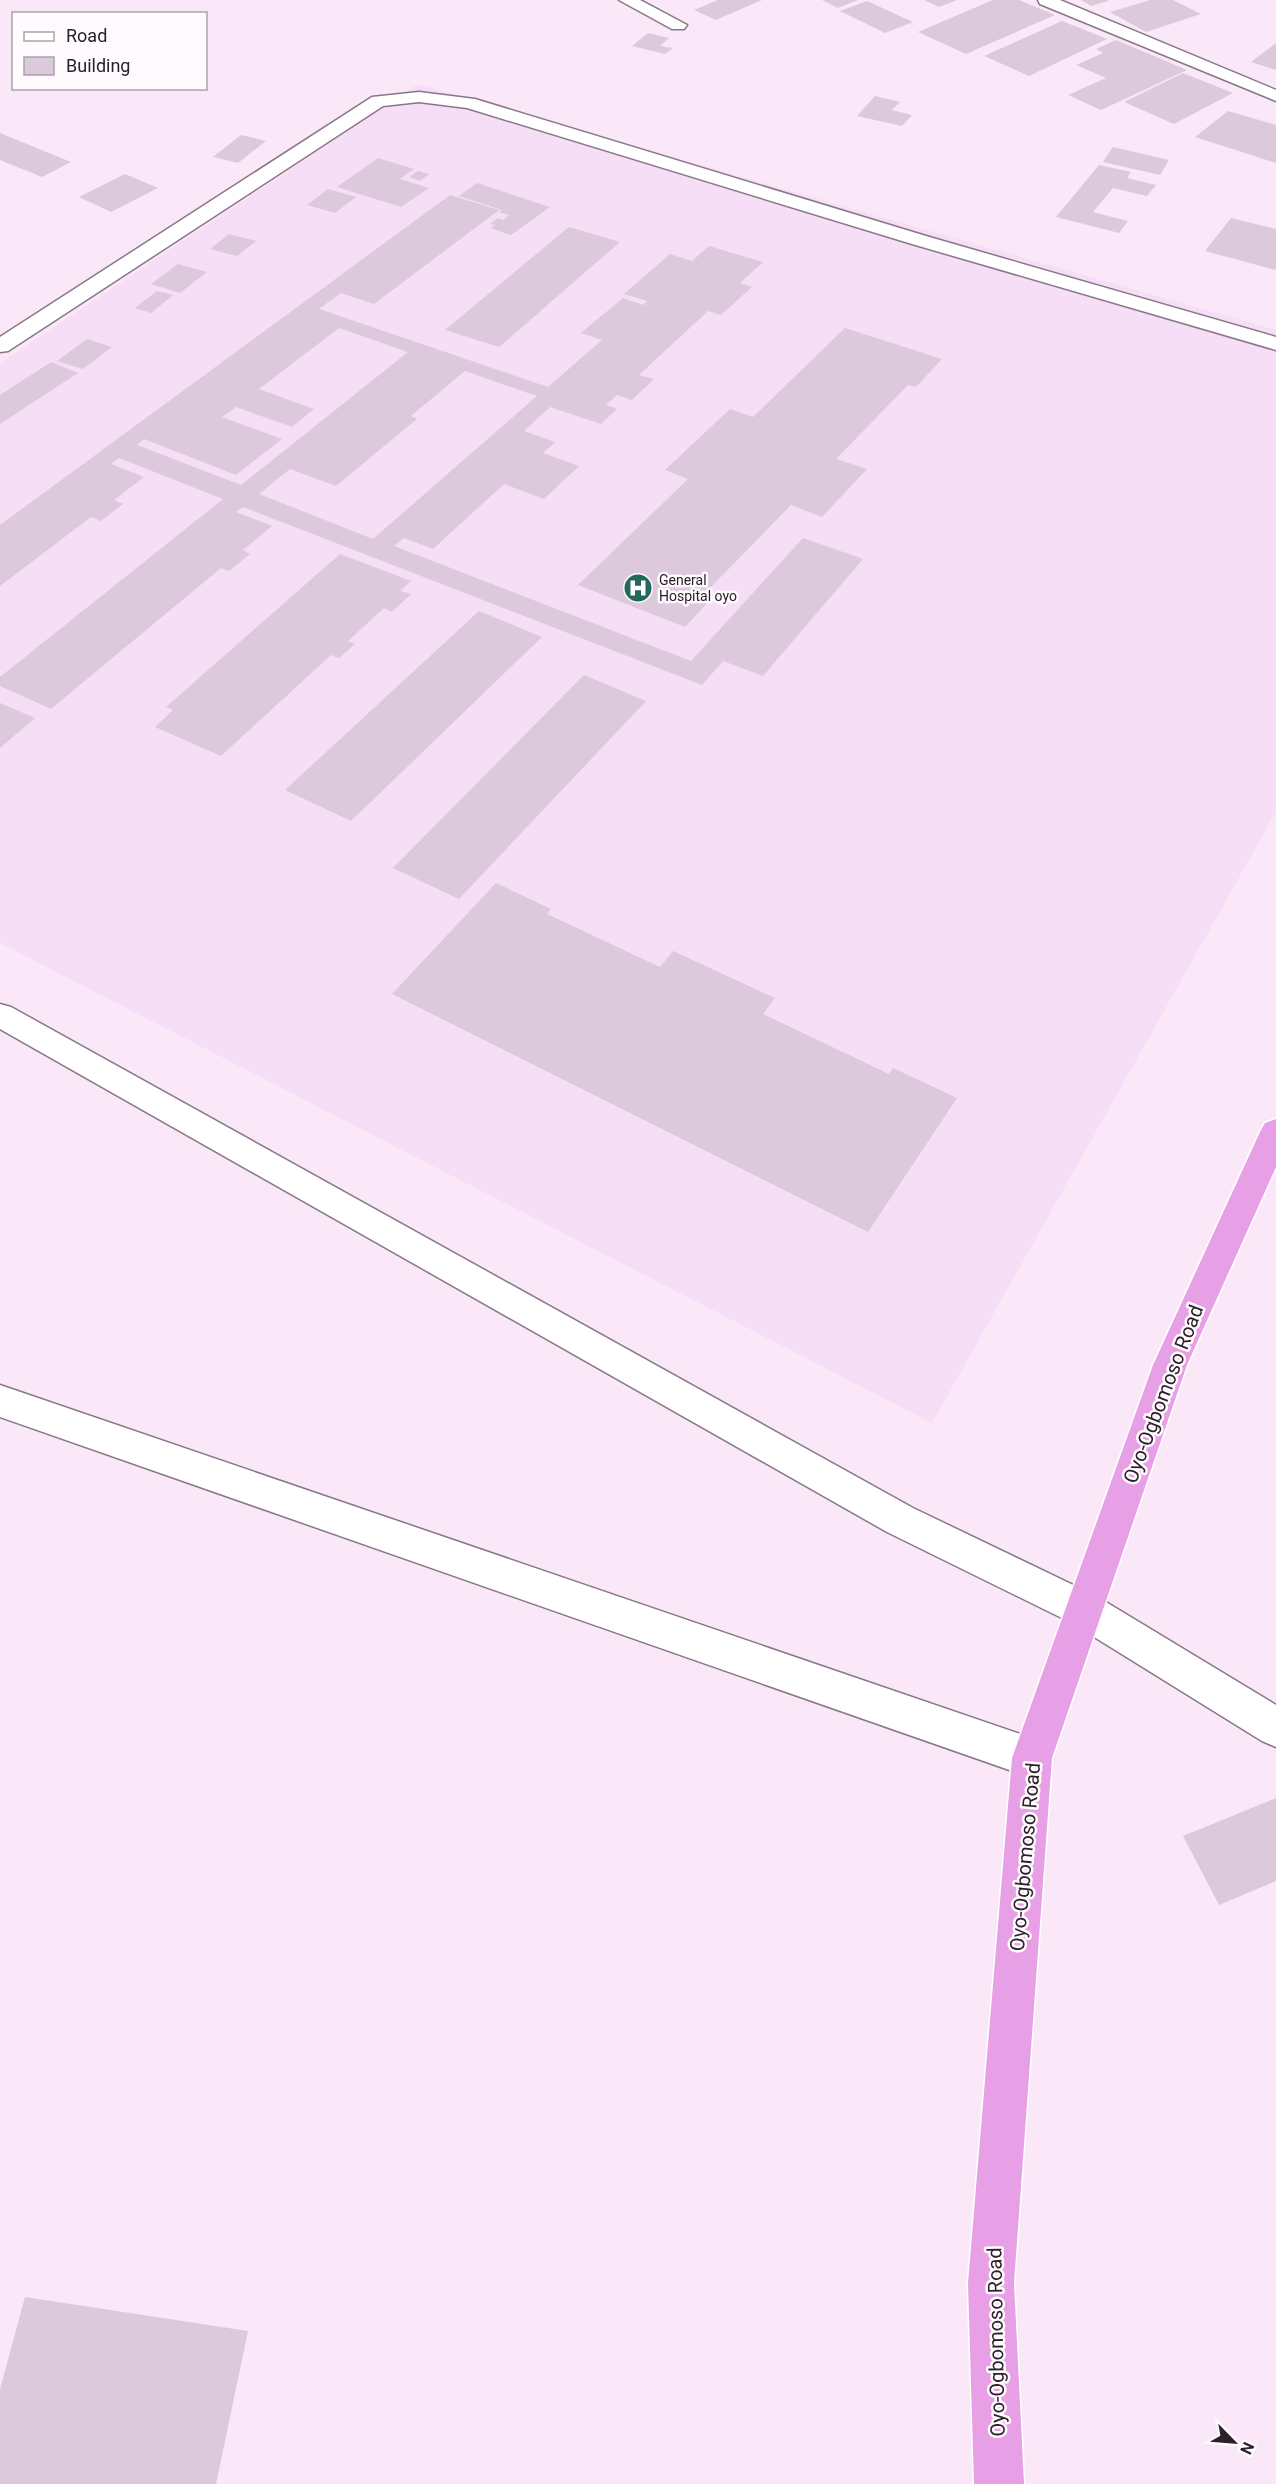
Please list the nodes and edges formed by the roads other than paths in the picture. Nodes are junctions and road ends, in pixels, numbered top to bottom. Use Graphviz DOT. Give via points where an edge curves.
graph roads {
  1 [pos="627,0"];
  2 [pos="1046,0"];
  3 [pos="678,25"];
  4 [pos="1276,96"];
  5 [pos="1276,344"];
  6 [pos="0,346"];
  7 [pos="0,1014"];
  8 [pos="1276,1132"];
  9 [pos="0,1401"];
  10 [pos="1083,1609"];
  11 [pos="1276,1727"];
  12 [pos="1032,1758"];
  13 [pos="999,2484"];
  1 -- 3 [label="street"];
  2 -- 4 [label="street"];
  5 -- 6 [label="street" via="469,103 420,97 378,101"];
  7 -- 10 [label="street" via="900,1520"];
  8 -- 10 [label="highway, Oyo-Ogbomoso Road" via="1170,1365"];
  9 -- 12 [label="street"];
  10 -- 11 [label="street"];
  10 -- 12 [label="highway, Oyo-Ogbomoso Road"];
  12 -- 13 [label="highway, Oyo-Ogbomoso Road" via="991,2283"];
}
